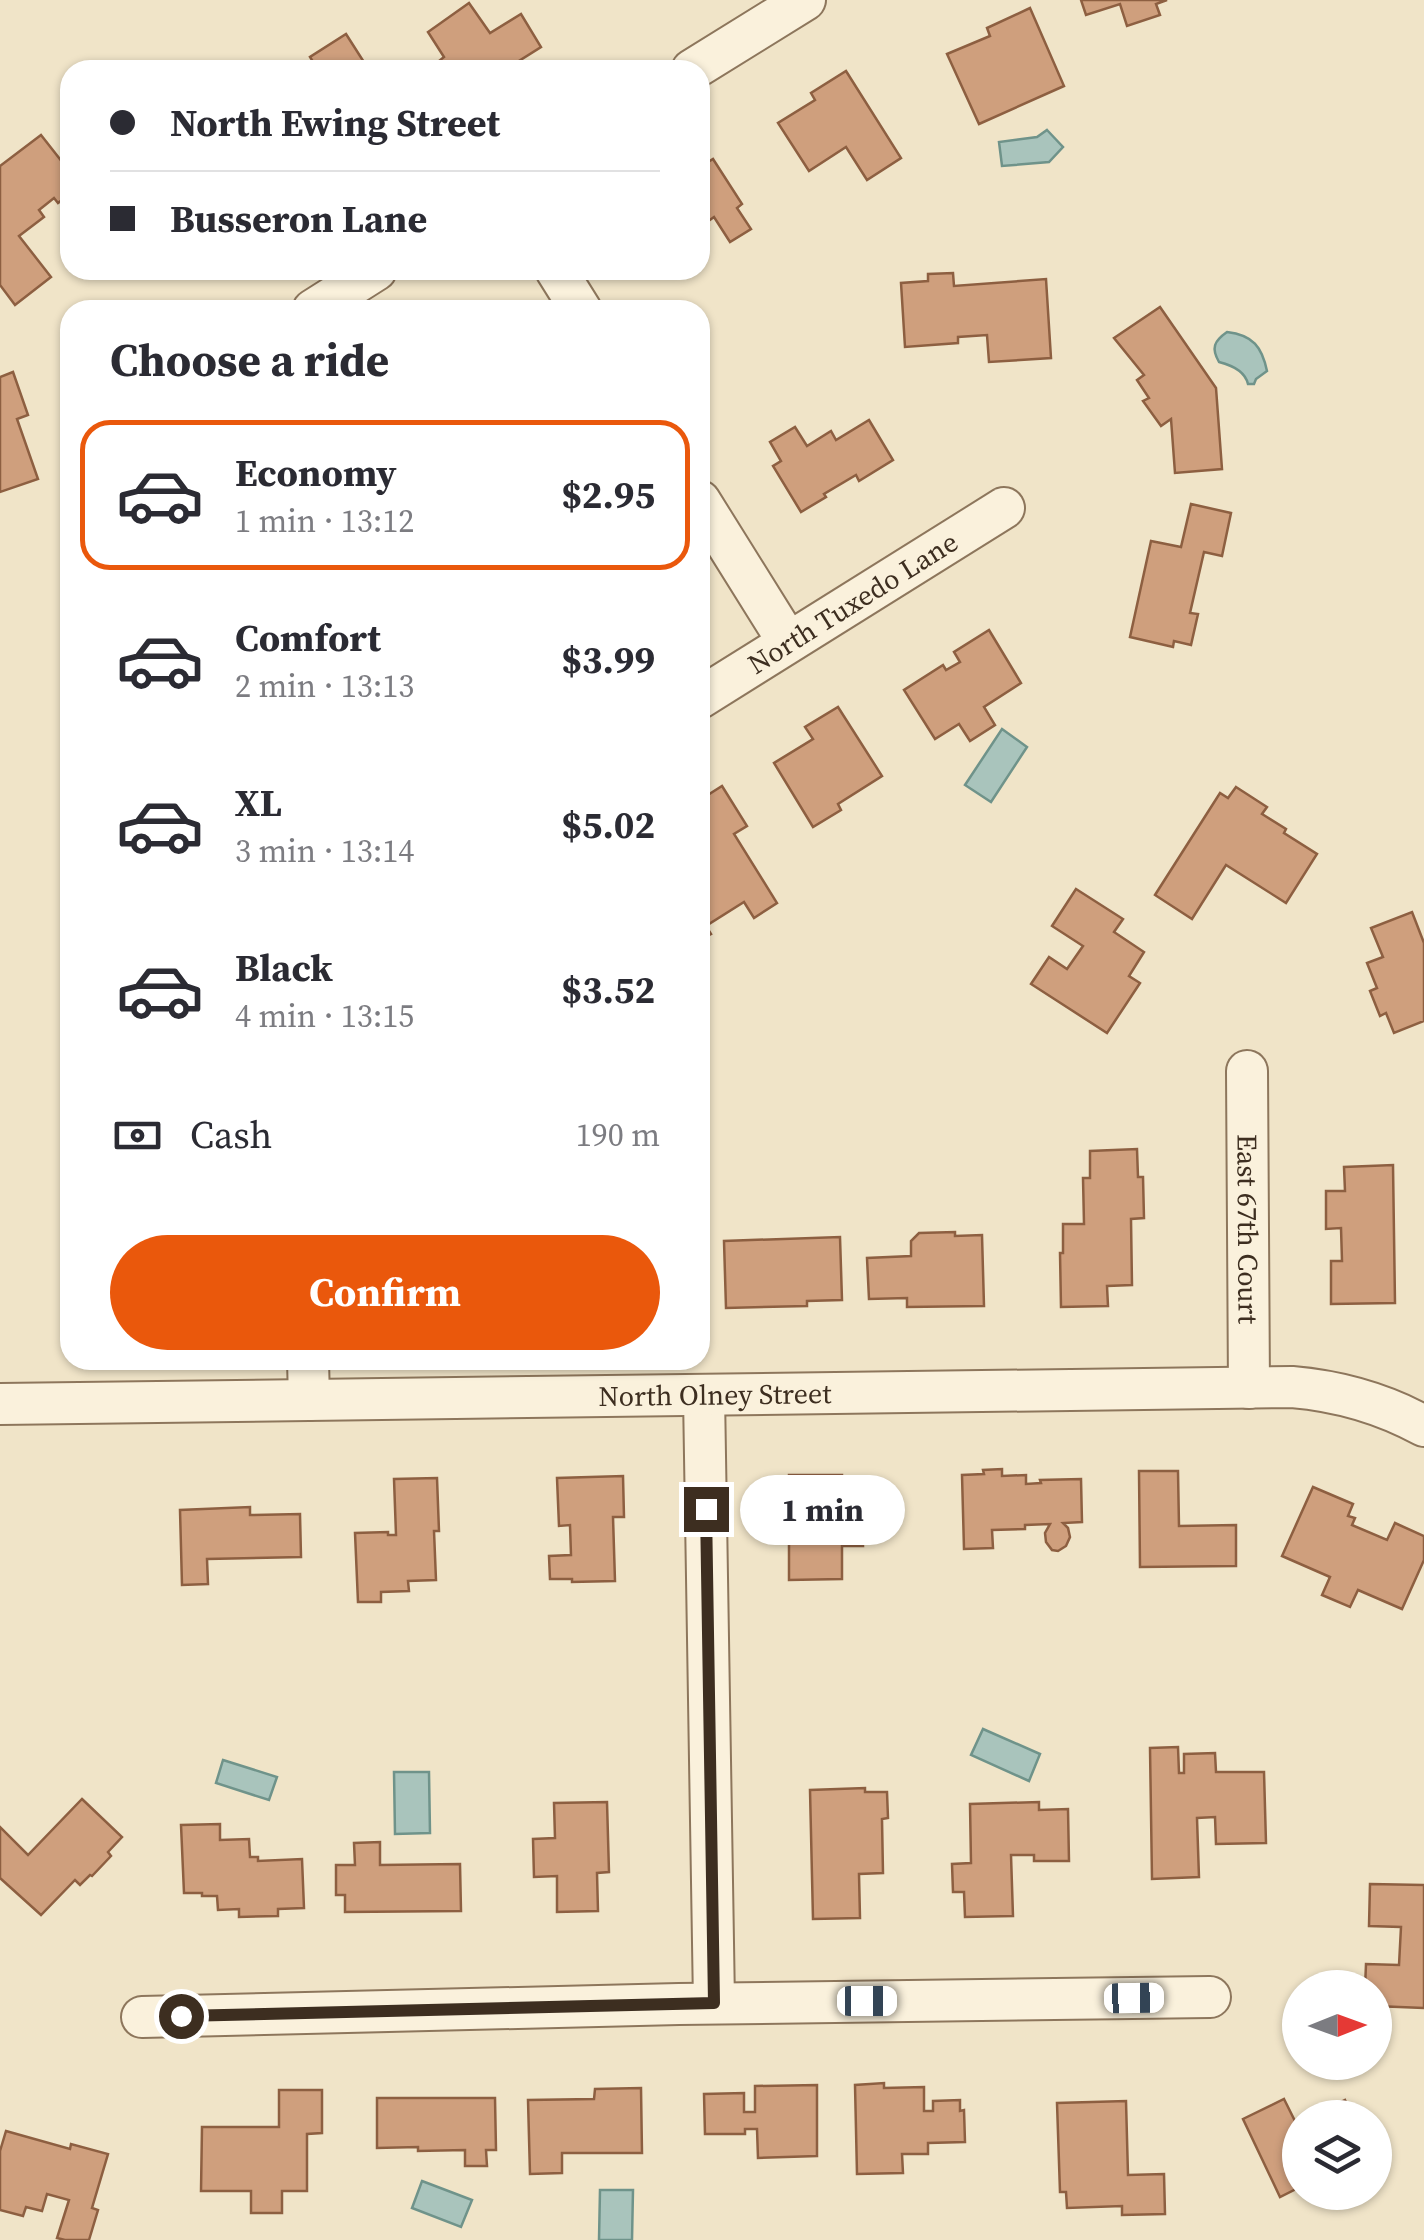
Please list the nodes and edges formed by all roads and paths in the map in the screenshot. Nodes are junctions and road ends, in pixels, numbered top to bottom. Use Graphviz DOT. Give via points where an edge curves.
graph roads {
  1 [pos="805,0"];
  2 [pos="708,60"];
  3 [pos="360,280"];
  4 [pos="328,300"];
  5 [pos="1004,508"];
  6 [pos="710,517"];
  7 [pos="788,642"];
  8 [pos="710,692"];
  9 [pos="1246,1070"];
  10 [pos="308,1370"];
  11 [pos="1248,1388"];
  12 [pos="704,1395"];
  13 [pos="308,1400"];
  14 [pos="0,1404"];
  15 [pos="1424,1426"];
  16 [pos="1210,1997"];
  17 [pos="714,2003"];
  18 [pos="142,2017"];
  1 -- 2 [label="street"];
  3 -- 4 [label="street"];
  5 -- 7 [label="street, North Tuxedo Lane"];
  6 -- 7 [label="street"];
  7 -- 8 [label="street, North Tuxedo Lane"];
  9 -- 11 [label="street, East 67th Court"];
  10 -- 13 [label="street"];
  11 -- 12 [label="street, North Olney Street"];
  11 -- 15 [label="street, North Olney Street" via="1344,1394"];
  12 -- 13 [label="street, North Olney Street"];
  12 -- 17 [label="street"];
  13 -- 14 [label="street, North Olney Street"];
  16 -- 17 [label="street"];
  17 -- 18 [label="street"];
}
